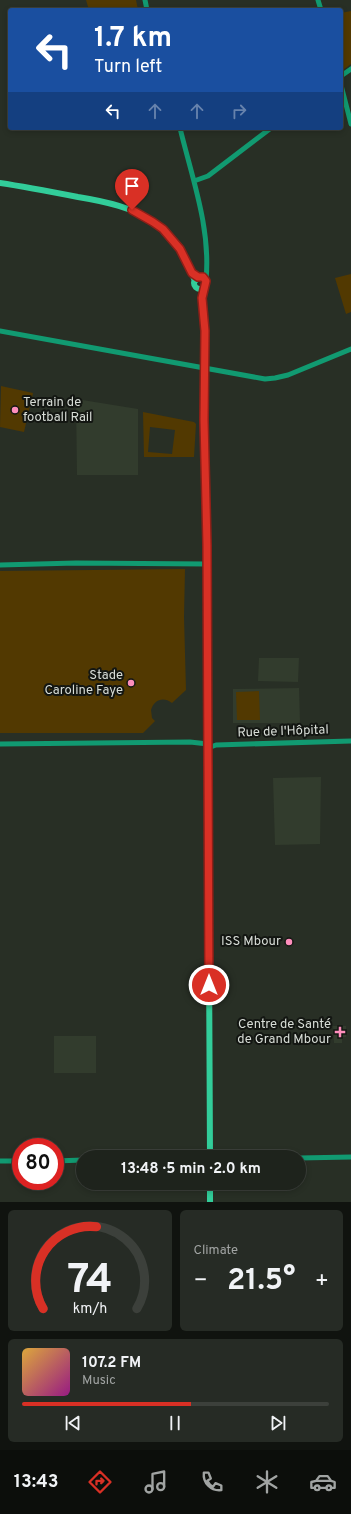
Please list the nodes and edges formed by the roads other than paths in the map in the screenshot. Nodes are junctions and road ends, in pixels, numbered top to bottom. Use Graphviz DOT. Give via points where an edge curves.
graph roads {
  1 [pos="351,68"];
  2 [pos="343,74"];
  3 [pos="343,93"];
  4 [pos="351,124"];
  5 [pos="181,130"];
  6 [pos="269,130"];
  7 [pos="194,181"];
  8 [pos="0,183"];
  9 [pos="200,281"];
  10 [pos="0,331"];
  11 [pos="351,349"];
  12 [pos="205,368"];
  13 [pos="207,564"];
  14 [pos="0,565"];
  15 [pos="351,741"];
  16 [pos="0,744"];
  17 [pos="208,744"];
  18 [pos="210,1150"];
  19 [pos="351,1157"];
  20 [pos="306,1158"];
  21 [pos="76,1160"];
  22 [pos="0,1161"];
  23 [pos="12,1161"];
  24 [pos="64,1161"];
  25 [pos="210,1190"];
  26 [pos="210,1202"];
  1 -- 2 [label="main road"];
  3 -- 4 [label="main road"];
  5 -- 7 [label="main road"];
  6 -- 7 [label="main road" via="208,176"];
  7 -- 9 [label="main road" via="205,232 206,270"];
  8 -- 9 [label="highway" via="93,199 132,210 163,229 180,249 192,273"];
  9 -- 12 [label="highway" via="204,311"];
  10 -- 12 [label="main road"];
  11 -- 12 [label="main road" via="272,379"];
  12 -- 13 [label="highway"];
  13 -- 14 [label="main road"];
  13 -- 17 [label="highway"];
  15 -- 17 [label="main road, Rue de l'Hôpital"];
  16 -- 17 [label="main road"];
  17 -- 18 [label="highway"];
  19 -- 20 [label="main road"];
  21 -- 24 [label="main road"];
  22 -- 23 [label="main road"];
  25 -- 26 [label="highway"];
}
